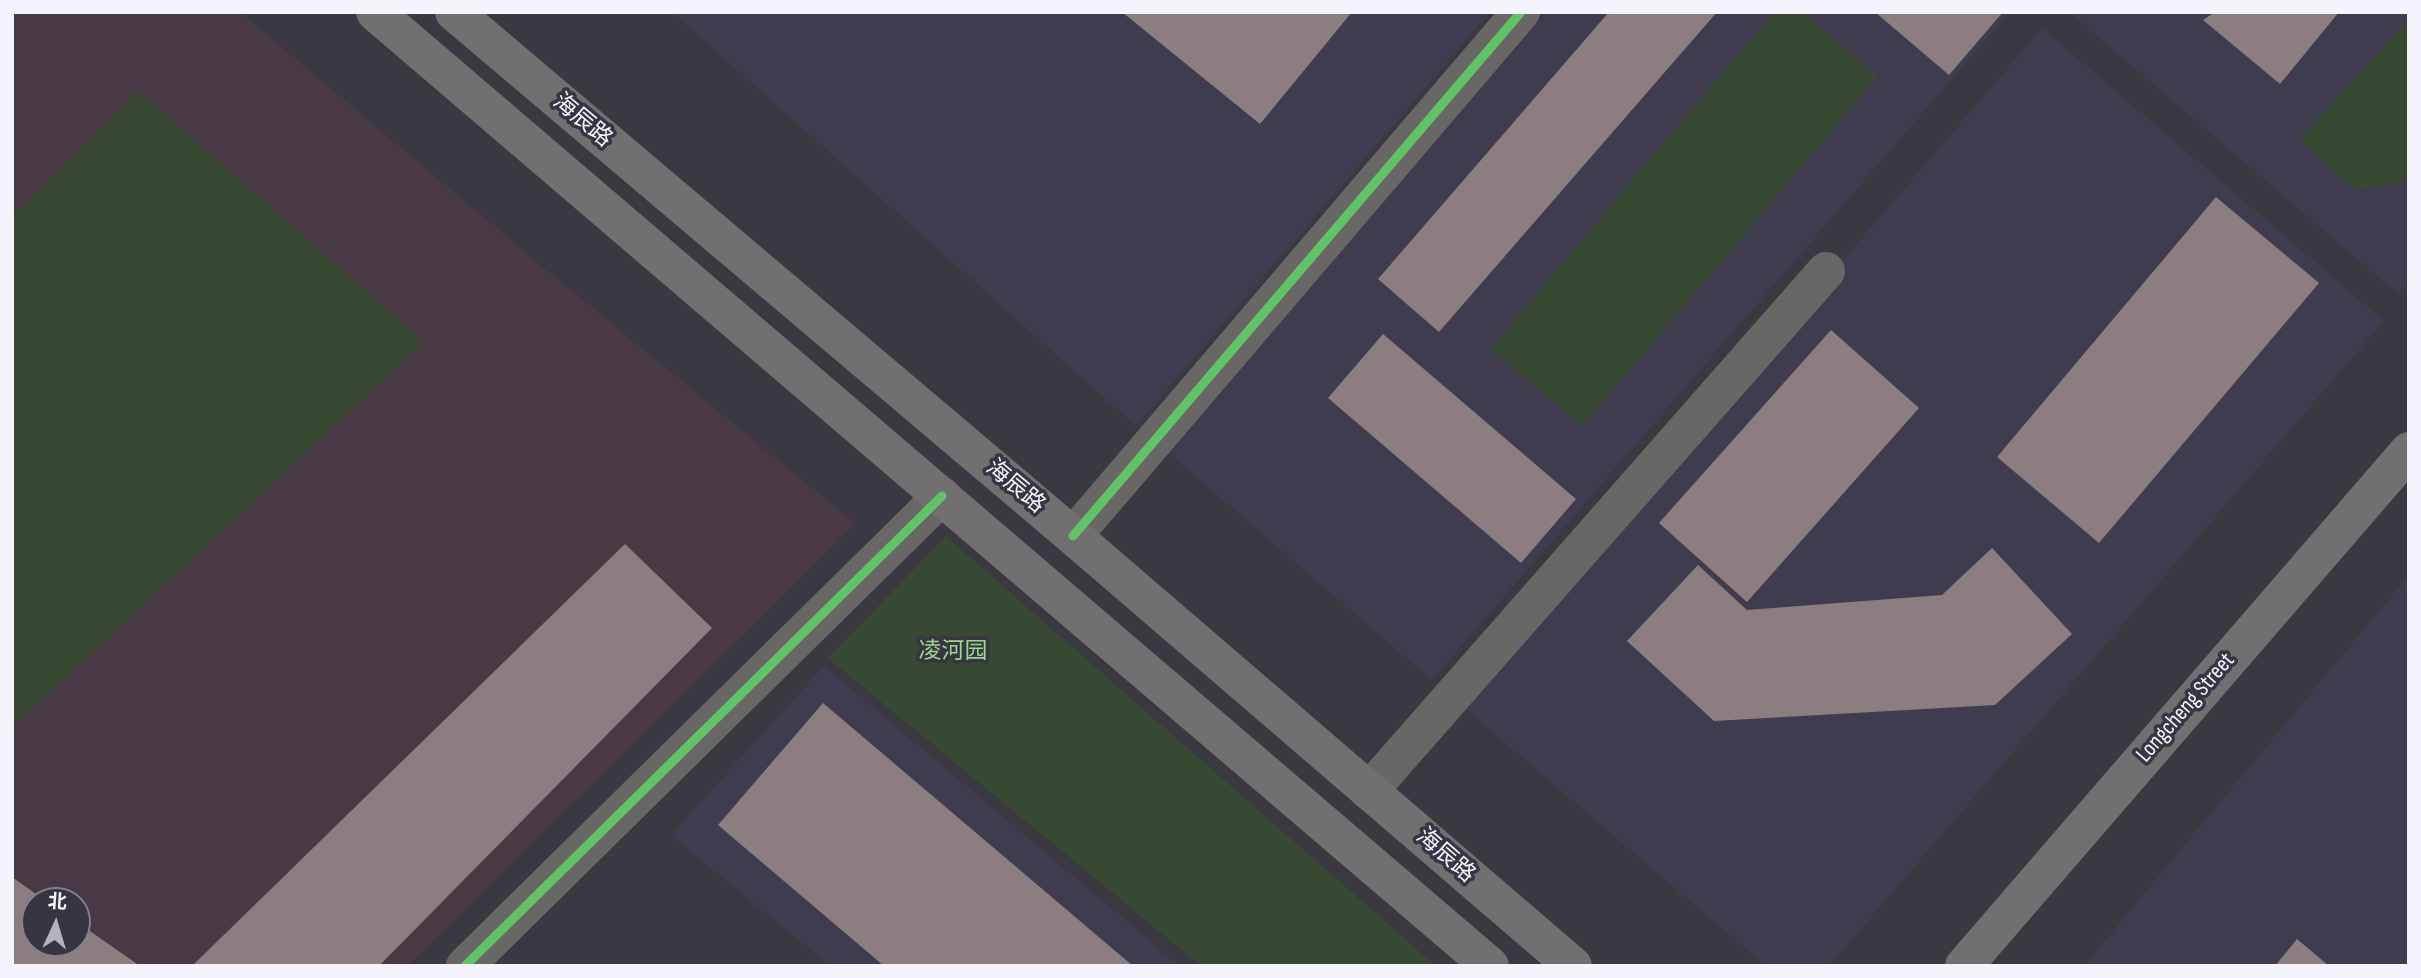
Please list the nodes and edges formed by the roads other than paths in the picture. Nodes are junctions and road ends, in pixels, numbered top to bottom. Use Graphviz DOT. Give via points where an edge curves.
graph roads {
  1 [pos="375,12"];
  2 [pos="454,12"];
  3 [pos="1521,12"];
  4 [pos="1826,271"];
  5 [pos="2409,451"];
  6 [pos="942,496"];
  7 [pos="1073,536"];
  8 [pos="1369,791"];
  9 [pos="464,966"];
  10 [pos="1490,966"];
  11 [pos="1573,966"];
  12 [pos="1964,966"];
  1 -- 6 [label="main road"];
  2 -- 7 [label="main road, 海辰路"];
  3 -- 7 [label="street"];
  4 -- 8 [label="street"];
  5 -- 12 [label="main road, Longcheng Street"];
  6 -- 9 [label="street"];
  6 -- 10 [label="main road"];
  7 -- 8 [label="main road, 海辰路"];
  8 -- 11 [label="main road, 海辰路"];
}
